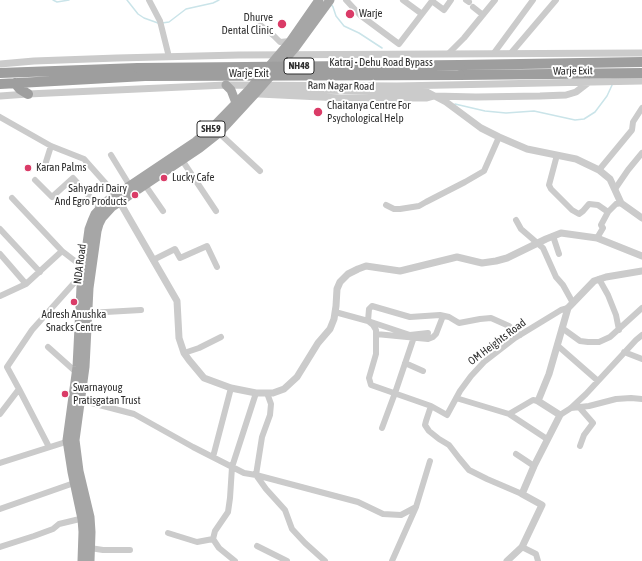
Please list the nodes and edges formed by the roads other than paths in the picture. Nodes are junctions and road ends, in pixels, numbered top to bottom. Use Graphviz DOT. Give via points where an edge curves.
graph roads {
  1 [pos="150,0"];
  2 [pos="346,0"];
  3 [pos="403,0"];
  4 [pos="451,0"];
  5 [pos="495,0"];
  6 [pos="533,0"];
  7 [pos="556,0"];
  8 [pos="325,1"];
  9 [pos="470,3"];
  10 [pos="422,14"];
  11 [pos="483,15"];
  12 [pos="259,24"];
  13 [pos="291,47"];
  14 [pos="494,53"];
  15 [pos="511,53"];
  16 [pos="642,53"];
  17 [pos="449,54"];
  18 [pos="278,55"];
  19 [pos="169,57"];
  20 [pos="642,62"];
  21 [pos="0,64"];
  22 [pos="590,68"];
  23 [pos="142,72"];
  24 [pos="0,73"];
  25 [pos="638,73"];
  26 [pos="606,78"];
  27 [pos="642,82"];
  28 [pos="15,83"];
  29 [pos="0,84"];
  30 [pos="226,85"];
  31 [pos="255,88"];
  32 [pos="28,94"];
  33 [pos="0,96"];
  34 [pos="434,96"];
  35 [pos="236,103"];
  36 [pos="642,108"];
  37 [pos="0,117"];
  38 [pos="219,133"];
  39 [pos="499,137"];
  40 [pos="51,146"];
  41 [pos="642,153"];
  42 [pos="111,154"];
  43 [pos="557,155"];
  44 [pos="182,160"];
  45 [pos="45,165"];
  46 [pos="599,170"];
  47 [pos="260,171"];
  48 [pos="35,180"];
  49 [pos="145,185"];
  50 [pos="130,186"];
  51 [pos="615,189"];
  52 [pos="12,198"];
  53 [pos="118,198"];
  54 [pos="621,203"];
  55 [pos="386,205"];
  56 [pos="100,208"];
  57 [pos="163,211"];
  58 [pos="216,211"];
  59 [pos="608,212"];
  60 [pos="642,218"];
  61 [pos="516,220"];
  62 [pos="0,229"];
  63 [pos="553,236"];
  64 [pos="597,238"];
  65 [pos="536,243"];
  66 [pos="62,251"];
  67 [pos="0,254"];
  68 [pos="559,254"];
  69 [pos="642,256"];
  70 [pos="153,260"];
  71 [pos="217,267"];
  72 [pos="86,271"];
  73 [pos="642,271"];
  74 [pos="40,272"];
  75 [pos="599,279"];
  76 [pos="26,284"];
  77 [pos="0,296"];
  78 [pos="570,306"];
  79 [pos="642,308"];
  80 [pos="141,310"];
  81 [pos="335,312"];
  82 [pos="88,313"];
  83 [pos="442,316"];
  84 [pos="368,321"];
  85 [pos="562,328"];
  86 [pos="619,330"];
  87 [pos="428,333"];
  88 [pos="376,334"];
  89 [pos="520,335"];
  90 [pos="642,335"];
  91 [pos="221,337"];
  92 [pos="414,337"];
  93 [pos="558,346"];
  94 [pos="48,347"];
  95 [pos="624,352"];
  96 [pos="184,353"];
  97 [pos="642,359"];
  98 [pos="405,363"];
  99 [pos="423,371"];
  100 [pos="76,372"];
  101 [pos="598,380"];
  102 [pos="231,388"];
  103 [pos="19,389"];
  104 [pos="256,393"];
  105 [pos="267,393"];
  106 [pos="395,393"];
  107 [pos="456,398"];
  108 [pos="642,399"];
  109 [pos="80,400"];
  110 [pos="538,401"];
  111 [pos="431,406"];
  112 [pos="579,407"];
  113 [pos="571,408"];
  114 [pos="0,414"];
  115 [pos="509,414"];
  116 [pos="560,415"];
  117 [pos="382,428"];
  118 [pos="546,439"];
  119 [pos="71,441"];
  120 [pos="580,446"];
  121 [pos="50,447"];
  122 [pos="516,454"];
  123 [pos="213,457"];
  124 [pos="430,461"];
  125 [pos="0,464"];
  126 [pos="534,466"];
  127 [pos="232,467"];
  128 [pos="256,474"];
  129 [pos="74,483"];
  130 [pos="522,494"];
  131 [pos="416,507"];
  132 [pos="0,509"];
  133 [pos="86,518"];
  134 [pos="168,533"];
  135 [pos="213,539"];
  136 [pos="257,546"];
  137 [pos="522,546"];
  138 [pos="0,547"];
  139 [pos="90,548"];
  140 [pos="130,550"];
  141 [pos="82,561"];
  142 [pos="90,561"];
  143 [pos="235,561"];
  144 [pos="287,561"];
  145 [pos="325,561"];
  146 [pos="392,561"];
  147 [pos="507,561"];
  148 [pos="538,561"];
  1 -- 19 [label="street" via="160,21"];
  2 -- 10 [label="street" via="360,15 399,44"];
  3 -- 10 [label="street"];
  4 -- 10 [label="street" via="444,10 432,1"];
  5 -- 11 [label="street"];
  6 -- 14 [label="street"];
  7 -- 15 [label="street"];
  8 -- 13 [label="main road, SH59"];
  9 -- 11 [label="street"];
  11 -- 17 [label="street"];
  12 -- 13 [label="street" via="280,42"];
  13 -- 17 [label="street, Warje Exit"];
  13 -- 18 [label="main road, SH59"];
  13 -- 31 [label="main road, NDA Road / SH59"];
  14 -- 15 [label="street, Warje Exit"];
  14 -- 17 [label="street, Warje Exit"];
  15 -- 22 [label="street, Warje Exit"];
  16 -- 22 [label="street, Warje Exit" via="629,53"];
  18 -- 19 [label="street, Warje Exit"];
  18 -- 31 [label="main road, NDA Road / SH59"];
  19 -- 21 [label="street, Warje Exit"];
  20 -- 22 [label="highway, Katraj - Dehu Road Bypass / NH48" via="611,63"];
  22 -- 23 [label="highway, Katraj - Dehu Road Bypass / NH48, bridge"];
  22 -- 26 [label="highway, Katraj - Dehu Road Bypass / NH48"];
  22 -- 31 [label="street, Warje Exit" via="396,86"];
  22 -- 34 [label="street" via="576,92 566,95"];
  23 -- 24 [label="highway, Katraj - Dehu Road Bypass / NH48"];
  23 -- 28 [label="highway, Katraj - Dehu Road Bypass / NH48"];
  25 -- 26 [label="highway, Katraj - Dehu Road Bypass / NH48"];
  26 -- 27 [label="street, Warje Exit"];
  28 -- 29 [label="highway, Katraj - Dehu Road Bypass / NH48"];
  28 -- 32 [label="highway"];
  30 -- 31 [label="street, Warje Exit"];
  30 -- 32 [label="street, Warje Exit"];
  30 -- 35 [label="main road"];
  31 -- 34 [label="street, Ram Nagar Road" via="427,92"];
  31 -- 35 [label="main road, NDA Road / SH59"];
  31 -- 38 [label="main road, NDA Road / SH59"];
  32 -- 33 [label="street, Warje Exit"];
  34 -- 39 [label="street, Ram Nagar Road"];
  35 -- 50 [label="main road, NDA Road / SH59" via="203,136"];
  36 -- 46 [label="street" via="633,122 632,130"];
  37 -- 40 [label="street"];
  38 -- 44 [label="main road, NDA Road / SH59"];
  38 -- 47 [label="street"];
  39 -- 43 [label="street, Ram Nagar Road" via="527,149"];
  39 -- 55 [label="street" via="484,171 419,206 394,209"];
  40 -- 45 [label="street"];
  40 -- 53 [label="street" via="84,159"];
  41 -- 51 [label="street"];
  42 -- 50 [label="street"];
  43 -- 46 [label="street, Ram Nagar Road" via="576,159"];
  43 -- 59 [label="street" via="549,187 578,214 589,204 598,205"];
  44 -- 49 [label="main road, NDA Road / SH59"];
  44 -- 58 [label="street"];
  46 -- 51 [label="street, Ram Nagar Road" via="610,179"];
  48 -- 56 [label="street" via="52,197 73,178"];
  49 -- 53 [label="main road, NDA Road / SH59"];
  49 -- 57 [label="street"];
  50 -- 53 [label="main road, SH59"];
  51 -- 54 [label="street, Ram Nagar Road"];
  52 -- 66 [label="street"];
  53 -- 56 [label="main road, NDA Road / SH59" via="107,201"];
  53 -- 70 [label="street"];
  53 -- 72 [label="main road, NDA Road / SH59" via="99,224"];
  54 -- 59 [label="street" via="616,204"];
  54 -- 60 [label="street"];
  56 -- 72 [label="main road, NDA Road / SH59" via="89,229"];
  59 -- 64 [label="street"];
  61 -- 65 [label="street" via="521,229"];
  62 -- 74 [label="street"];
  63 -- 64 [label="street" via="561,233"];
  63 -- 65 [label="street"];
  63 -- 68 [label="street"];
  64 -- 69 [label="street"];
  65 -- 78 [label="street" via="543,248 556,277 563,285"];
  65 -- 81 [label="street" via="507,258 482,263 457,257 400,271 366,266 348,274 340,282"];
  66 -- 72 [label="street"];
  66 -- 74 [label="street"];
  67 -- 76 [label="street"];
  70 -- 71 [label="street" via="175,249 180,258 207,246"];
  70 -- 96 [label="street" via="177,301 179,338"];
  72 -- 82 [label="main road, NDA Road / SH59"];
  72 -- 100 [label="main road, NDA Road / SH59"];
  72 -- 103 [label="street" via="32,330 7,367"];
  73 -- 75 [label="street"];
  74 -- 76 [label="street"];
  75 -- 78 [label="street"];
  75 -- 86 [label="street" via="616,315"];
  76 -- 77 [label="street"];
  78 -- 85 [label="street"];
  78 -- 89 [label="street, OM Heights Road"];
  79 -- 86 [label="street"];
  80 -- 82 [label="street"];
  81 -- 84 [label="street"];
  81 -- 105 [label="street" via="330,329 297,376 284,389"];
  82 -- 109 [label="main road, NDA Road / SH59"];
  83 -- 84 [label="street" via="410,317 372,306 369,309"];
  83 -- 89 [label="street" via="459,323 491,318 509,326"];
  83 -- 92 [label="street" via="433,337"];
  84 -- 87 [label="street" via="410,335"];
  84 -- 88 [label="street" via="373,325"];
  85 -- 86 [label="street" via="580,341 588,342 599,342"];
  85 -- 93 [label="street"];
  88 -- 92 [label="street"];
  88 -- 106 [label="street, OM Heights Road" via="376,354 369,382"];
  89 -- 107 [label="street, OM Heights Road" via="484,362"];
  90 -- 95 [label="street"];
  91 -- 96 [label="street"];
  92 -- 98 [label="street"];
  93 -- 101 [label="street"];
  93 -- 110 [label="street"];
  94 -- 100 [label="street"];
  95 -- 97 [label="street"];
  95 -- 101 [label="street"];
  96 -- 102 [label="street" via="204,378"];
  98 -- 99 [label="street"];
  98 -- 106 [label="street"];
  100 -- 119 [label="main road, NDA Road / SH59"];
  101 -- 113 [label="street"];
  102 -- 104 [label="street"];
  102 -- 123 [label="street"];
  103 -- 114 [label="street"];
  103 -- 121 [label="street"];
  104 -- 105 [label="street"];
  104 -- 127 [label="street"];
  105 -- 128 [label="street" via="271,404 270,415 262,437"];
  106 -- 111 [label="street, OM Heights Road"];
  106 -- 117 [label="street"];
  107 -- 111 [label="street, OM Heights Road" via="447,415"];
  107 -- 115 [label="street"];
  108 -- 112 [label="street" via="616,399"];
  109 -- 119 [label="main road, NDA Road / SH59"];
  109 -- 123 [label="street" via="134,414"];
  110 -- 115 [label="street" via="533,400"];
  110 -- 116 [label="street"];
  111 -- 130 [label="street" via="425,425 438,439 449,445 469,470"];
  112 -- 113 [label="street"];
  112 -- 120 [label="street" via="593,423"];
  113 -- 116 [label="street"];
  115 -- 118 [label="street"];
  116 -- 118 [label="street"];
  118 -- 126 [label="street"];
  119 -- 121 [label="street"];
  119 -- 129 [label="main road, NDA Road / SH59"];
  119 -- 133 [label="main road, NDA Road / SH59" via="79,471"];
  121 -- 125 [label="street"];
  122 -- 126 [label="street"];
  123 -- 127 [label="street"];
  124 -- 131 [label="street"];
  126 -- 130 [label="street"];
  127 -- 128 [label="street" via="244,473"];
  127 -- 135 [label="street" via="228,512 215,531"];
  128 -- 131 [label="street" via="358,502 384,514 401,515"];
  128 -- 145 [label="street" via="285,510 292,529"];
  129 -- 132 [label="street"];
  129 -- 133 [label="main road, NDA Road / SH59"];
  130 -- 137 [label="street" via="542,505"];
  131 -- 146 [label="street"];
  133 -- 138 [label="street" via="59,524 53,529"];
  133 -- 139 [label="main road, NDA Road / SH59" via="91,532"];
  133 -- 141 [label="main road, NDA Road / SH59"];
  134 -- 135 [label="street" via="197,542"];
  135 -- 143 [label="street" via="219,548"];
  136 -- 144 [label="street"];
  137 -- 147 [label="street"];
  137 -- 148 [label="street" via="536,554"];
  139 -- 140 [label="street"];
  139 -- 142 [label="main road, NDA Road / SH59"];
}
